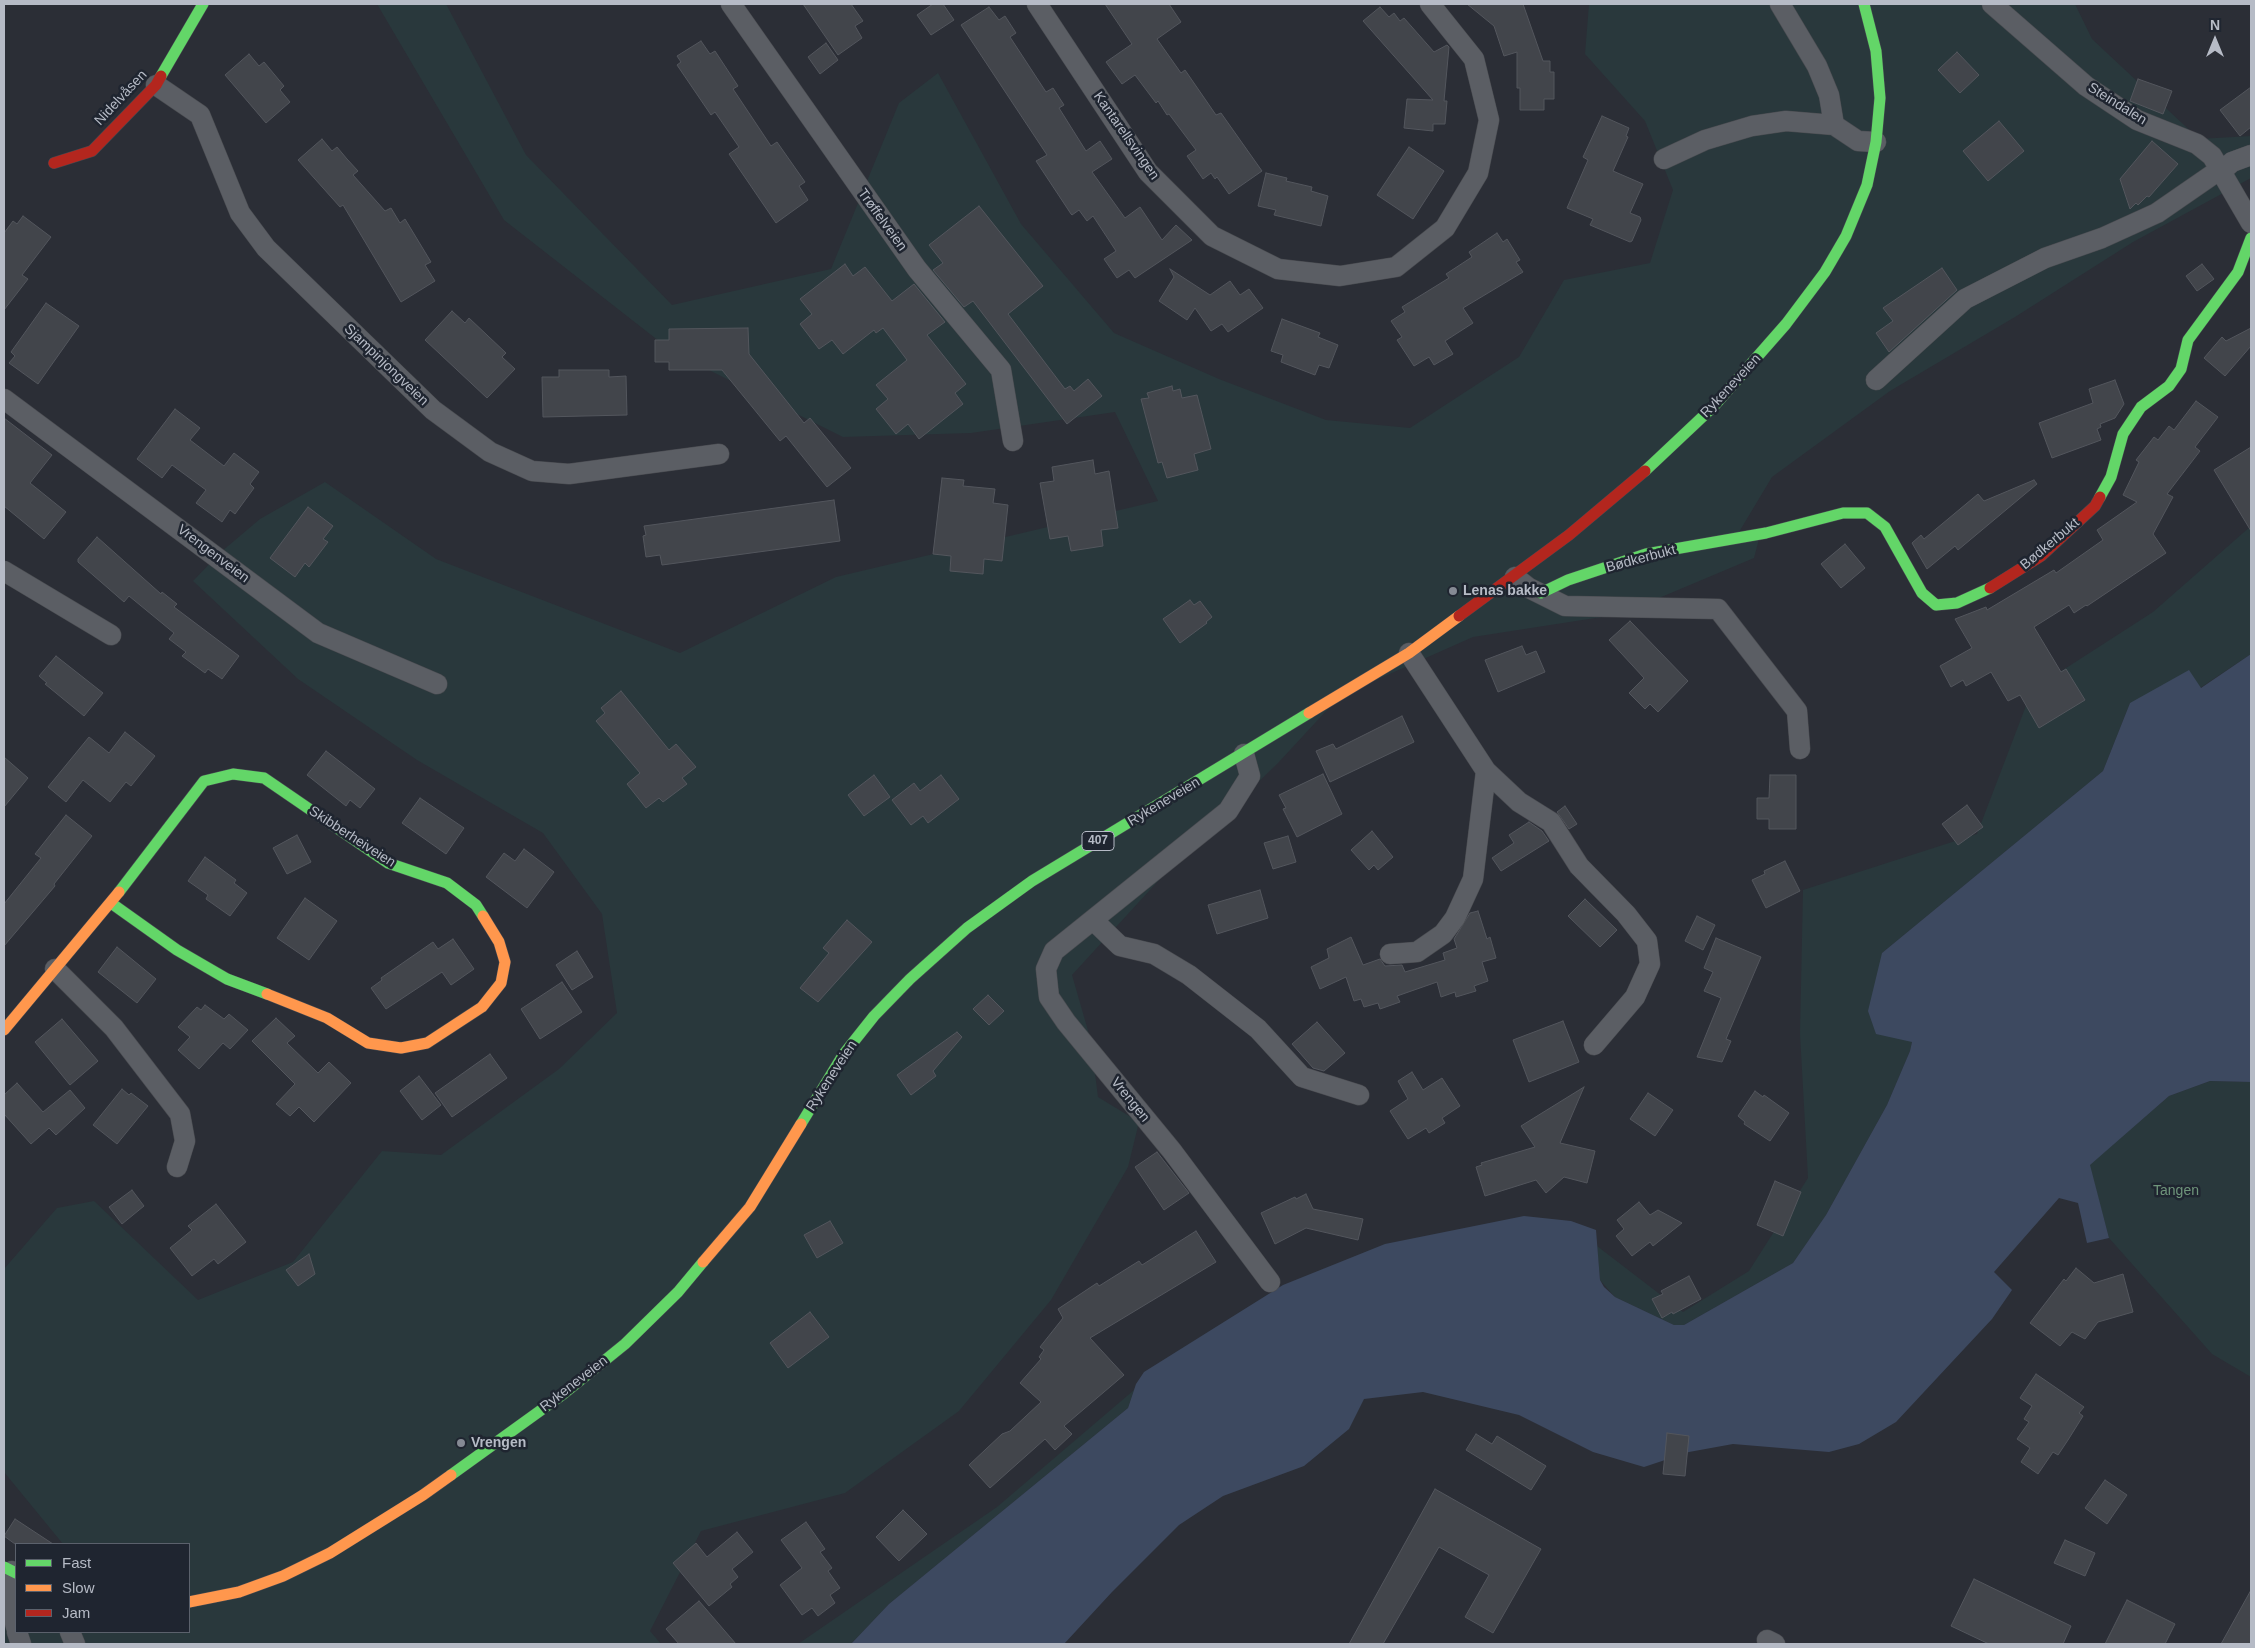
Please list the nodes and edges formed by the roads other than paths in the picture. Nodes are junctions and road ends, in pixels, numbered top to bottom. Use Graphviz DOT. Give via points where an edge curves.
graph roads {
  1 [pos="203,4"];
  2 [pos="731,4"];
  3 [pos="1037,4"];
  4 [pos="1430,4"];
  5 [pos="1780,4"];
  6 [pos="1864,4"];
  7 [pos="1992,4"];
  8 [pos="156,85"];
  9 [pos="1834,125"];
  10 [pos="1876,142"];
  11 [pos="2251,155"];
  12 [pos="1664,159"];
  13 [pos="54,164"];
  14 [pos="2222,171"];
  15 [pos="2251,223"];
  16 [pos="2251,238"];
  17 [pos="1876,380"];
  18 [pos="4,399"];
  19 [pos="1013,441"];
  20 [pos="719,454"];
  21 [pos="4,571"];
  22 [pos="1515,576"];
  23 [pos="1541,593"];
  24 [pos="111,635"];
  25 [pos="1409,654"];
  26 [pos="437,684"];
  27 [pos="1800,748"];
  28 [pos="1244,754"];
  29 [pos="1486,771"];
  30 [pos="111,903"];
  31 [pos="1093,920"];
  32 [pos="1390,954"];
  33 [pos="55,969"];
  34 [pos="4,1030"];
  35 [pos="1594,1045"];
  36 [pos="1360,1095"];
  37 [pos="177,1167"];
  38 [pos="1270,1282"];
  39 [pos="11,1570"];
  40 [pos="190,1602"];
  41 [pos="15,1624"];
  1 -- 8 [label="main road, Nidelvåsen"];
  2 -- 19 [label="street, Trøffelveien" via="917,269 1001,370"];
  3 -- 4 [label="street, Kantarellsvingen" via="1148,172 1212,236 1278,269 1340,276 1396,267 1445,228 1478,173 1489,120 1474,59"];
  5 -- 9 [label="street" via="1817,66 1829,95"];
  6 -- 10 [label="main road, Rykeneveien / 407" via="1877,60 1880,98"];
  7 -- 14 [label="street, Steindalen" via="2086,86 2137,120 2197,144 2212,156"];
  8 -- 13 [label="main road, Nidelvåsen" via="92,151"];
  8 -- 20 [label="street, Sjampinjongveien" via="200,115 240,213 266,248 433,410 490,452 532,471 569,474"];
  9 -- 10 [label="street" via="1858,141"];
  9 -- 12 [label="street" via="1786,121 1752,126 1705,140"];
  10 -- 22 [label="main road, Rykeneveien / 407" via="1866,185 1846,236 1825,272 1786,324 1714,406 1653,464"];
  11 -- 14 [label="street" via="2232,162"];
  14 -- 15 [label="street"];
  14 -- 17 [label="street" via="2212,174 2157,213 2102,238 2045,258 1965,299"];
  16 -- 23 [label="main road, Bødkerbukt" via="2238,272 2188,340 2181,369 2169,386 2141,407 2123,434 2111,477 2095,506 2041,556 1999,584 1957,603 1936,604 1922,593 1886,527 1867,513 1843,513 1766,533 1646,554 1568,580"];
  18 -- 26 [label="street, Vrengenveien" via="318,632"];
  21 -- 24 [label="street"];
  22 -- 23 [label="street"];
  22 -- 25 [label="main road, Rykeneveien / 407"];
  23 -- 27 [label="street" via="1565,606 1718,610 1797,711"];
  25 -- 28 [label="main road, Rykeneveien / 407"];
  25 -- 29 [label="street"];
  28 -- 31 [label="street, Vrengen" via="1250,776 1228,812"];
  28 -- 40 [label="main road, Rykeneveien / 407" via="1032,881 968,928 910,979 874,1016 843,1055 738,1222 678,1292 625,1344 571,1388 423,1495 330,1553 283,1576 239,1592"];
  29 -- 32 [label="street" via="1472,878 1455,918 1443,934 1417,952"];
  29 -- 35 [label="street" via="1519,802 1551,822 1579,866 1626,914 1647,941 1650,964 1635,997"];
  30 -- 30 [label="main road, Skibberheiveien" via="204,782 233,774 264,778 388,863 447,883 476,905 499,942 505,962 501,984 482,1007 427,1043 401,1048 368,1043 327,1018 227,978 177,950"];
  30 -- 33 [label="main road, Skibberheiveien"];
  31 -- 36 [label="street" via="1120,946 1154,954 1190,975 1258,1029 1302,1077"];
  31 -- 38 [label="street, Vrengen" via="1054,951 1046,969 1049,998 1172,1151"];
  33 -- 34 [label="main road, Skibberheiveien"];
  33 -- 37 [label="street" via="114,1028 180,1114 185,1141"];
  39 -- 41 [label="street" via="8,1595"];
}
